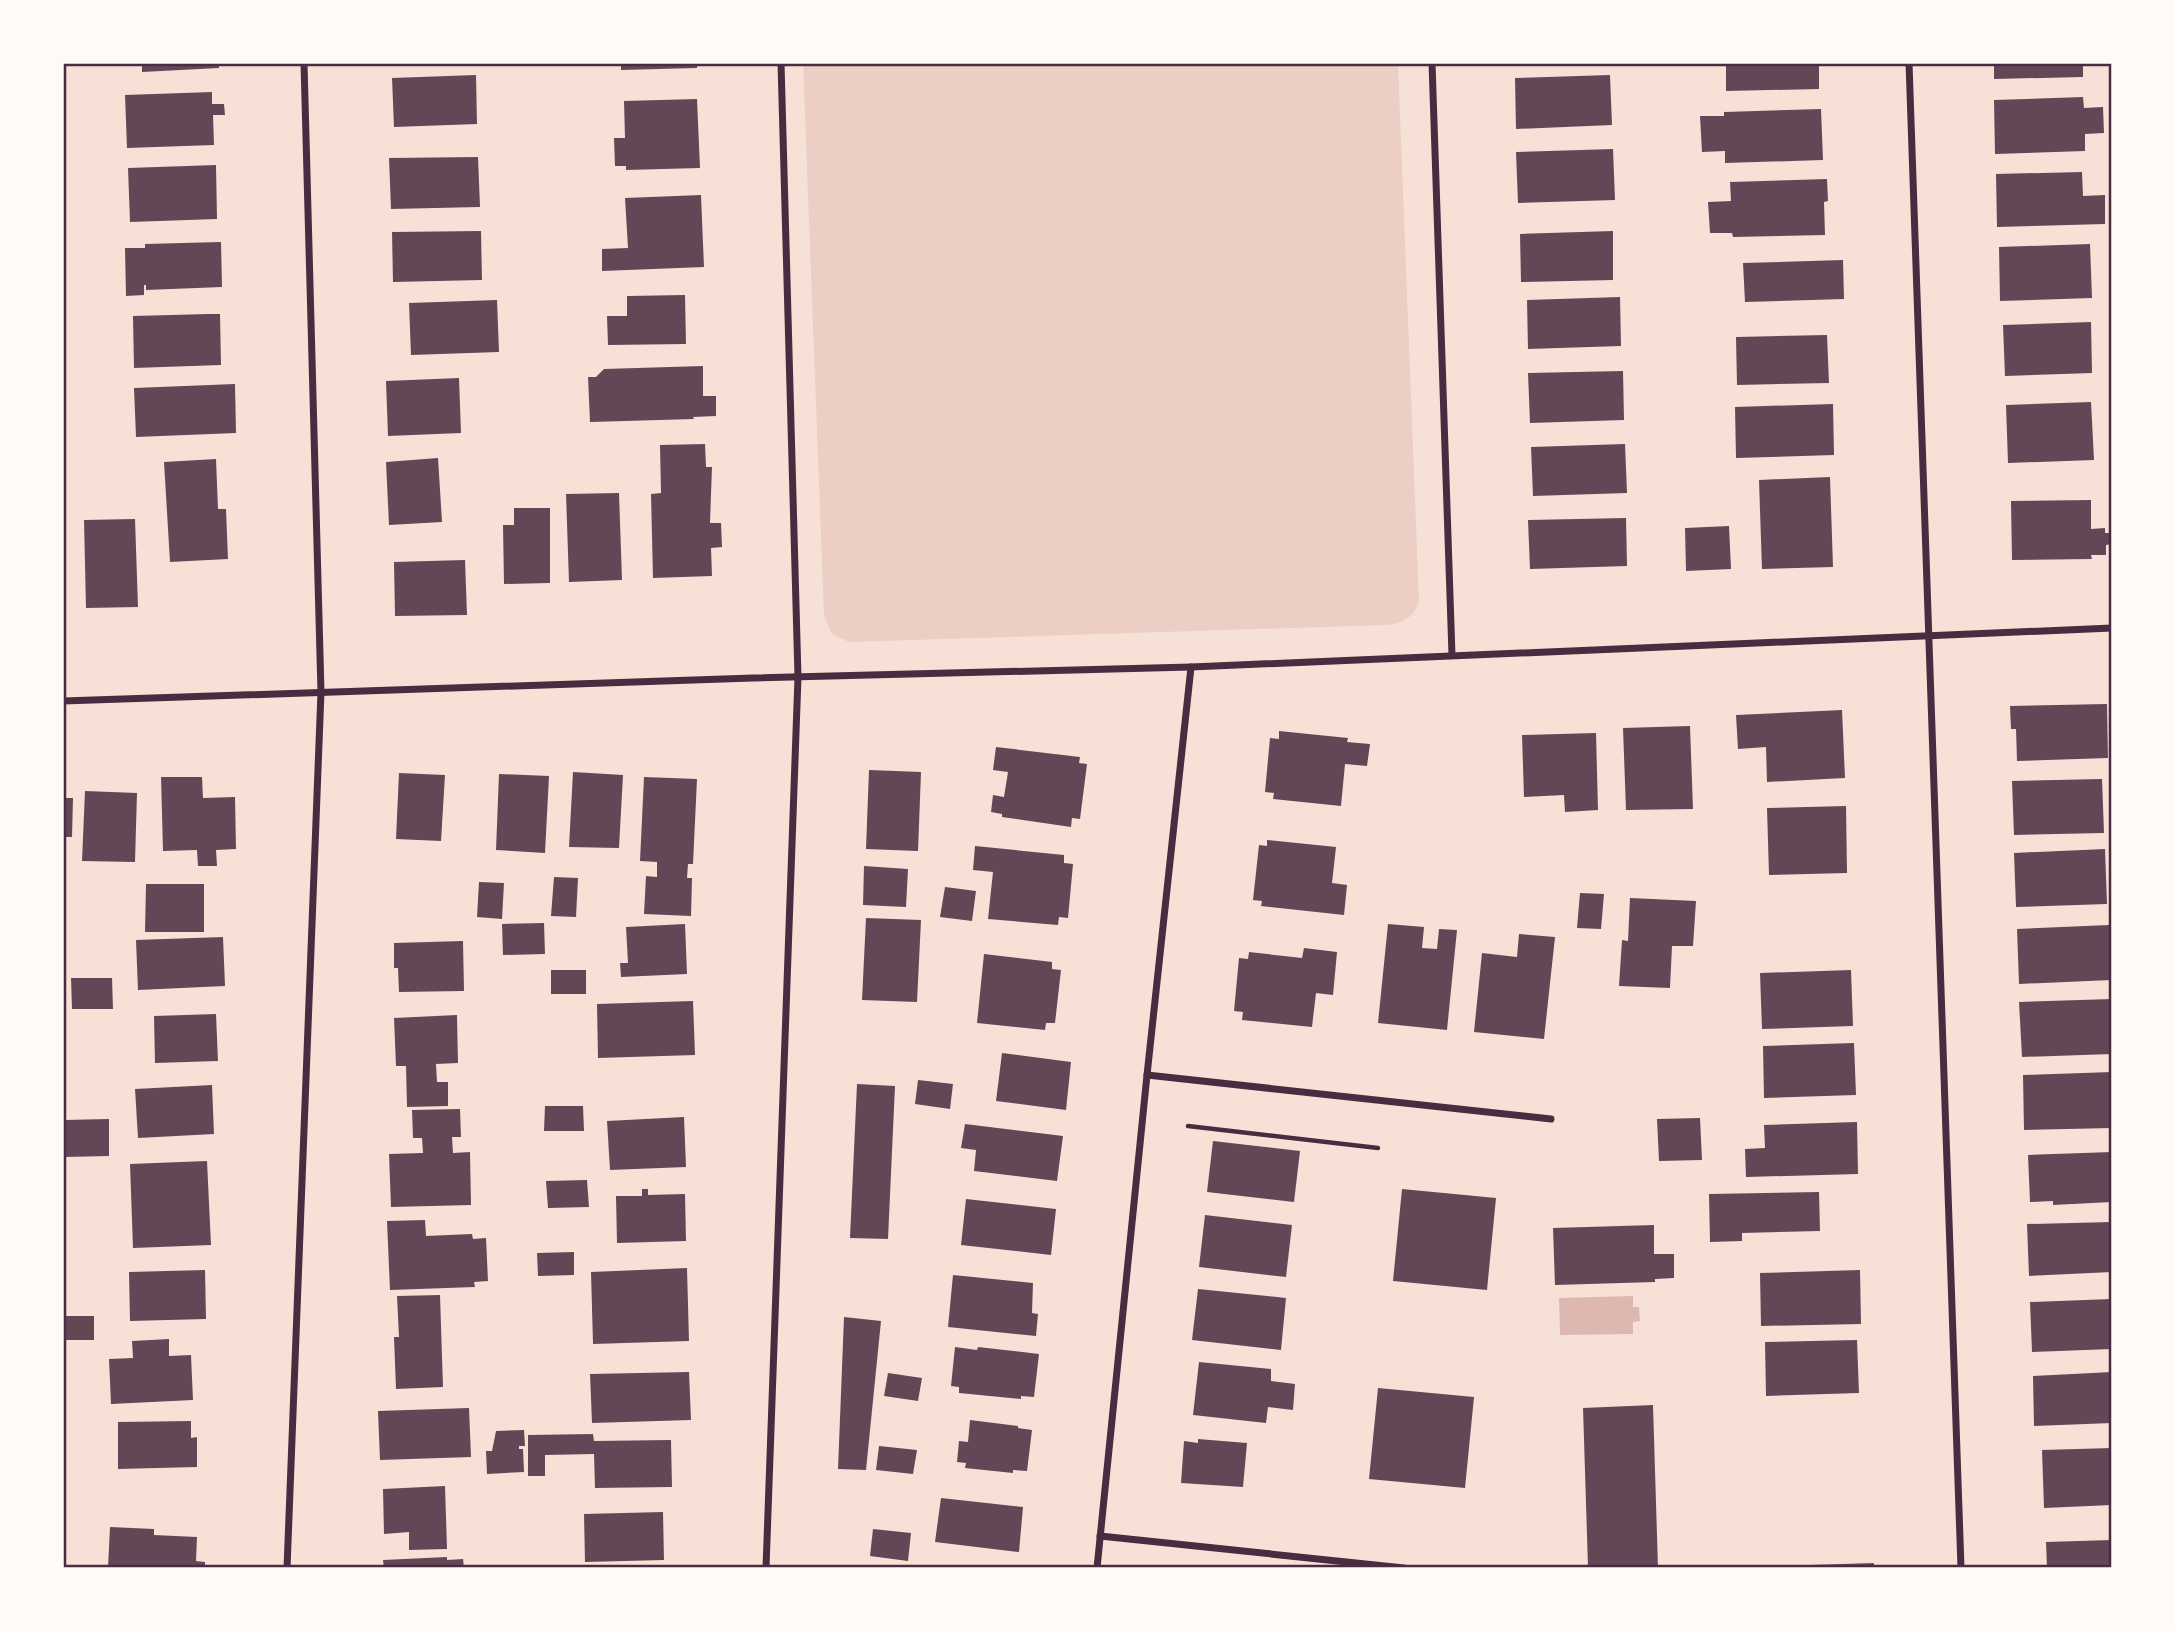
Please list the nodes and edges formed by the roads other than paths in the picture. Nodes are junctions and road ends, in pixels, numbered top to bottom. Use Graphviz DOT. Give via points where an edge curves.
graph roads {
  1 [pos="304,63"];
  2 [pos="781,63"];
  3 [pos="1432,63"];
  4 [pos="1909,63"];
  5 [pos="2112,628"];
  6 [pos="1928,634"];
  7 [pos="1452,655"];
  8 [pos="1191,667"];
  9 [pos="798,677"];
  10 [pos="321,692"];
  11 [pos="63,701"];
  12 [pos="1147,1075"];
  13 [pos="1551,1119"];
  14 [pos="1100,1536"];
  15 [pos="286,1568"];
  16 [pos="766,1568"];
  17 [pos="1097,1568"];
  18 [pos="1404,1568"];
  19 [pos="1961,1568"];
  1 -- 10 [label="street"];
  2 -- 9 [label="street"];
  3 -- 7 [label="street"];
  4 -- 6 [label="street"];
  5 -- 6 [label="street"];
  6 -- 7 [label="street"];
  6 -- 19 [label="street"];
  7 -- 8 [label="street"];
  8 -- 9 [label="street"];
  8 -- 12 [label="street"];
  9 -- 10 [label="street"];
  9 -- 16 [label="street"];
  10 -- 11 [label="street"];
  10 -- 15 [label="street"];
  12 -- 13 [label="street"];
  12 -- 14 [label="street"];
  14 -- 17 [label="street"];
  14 -- 18 [label="street"];
}
